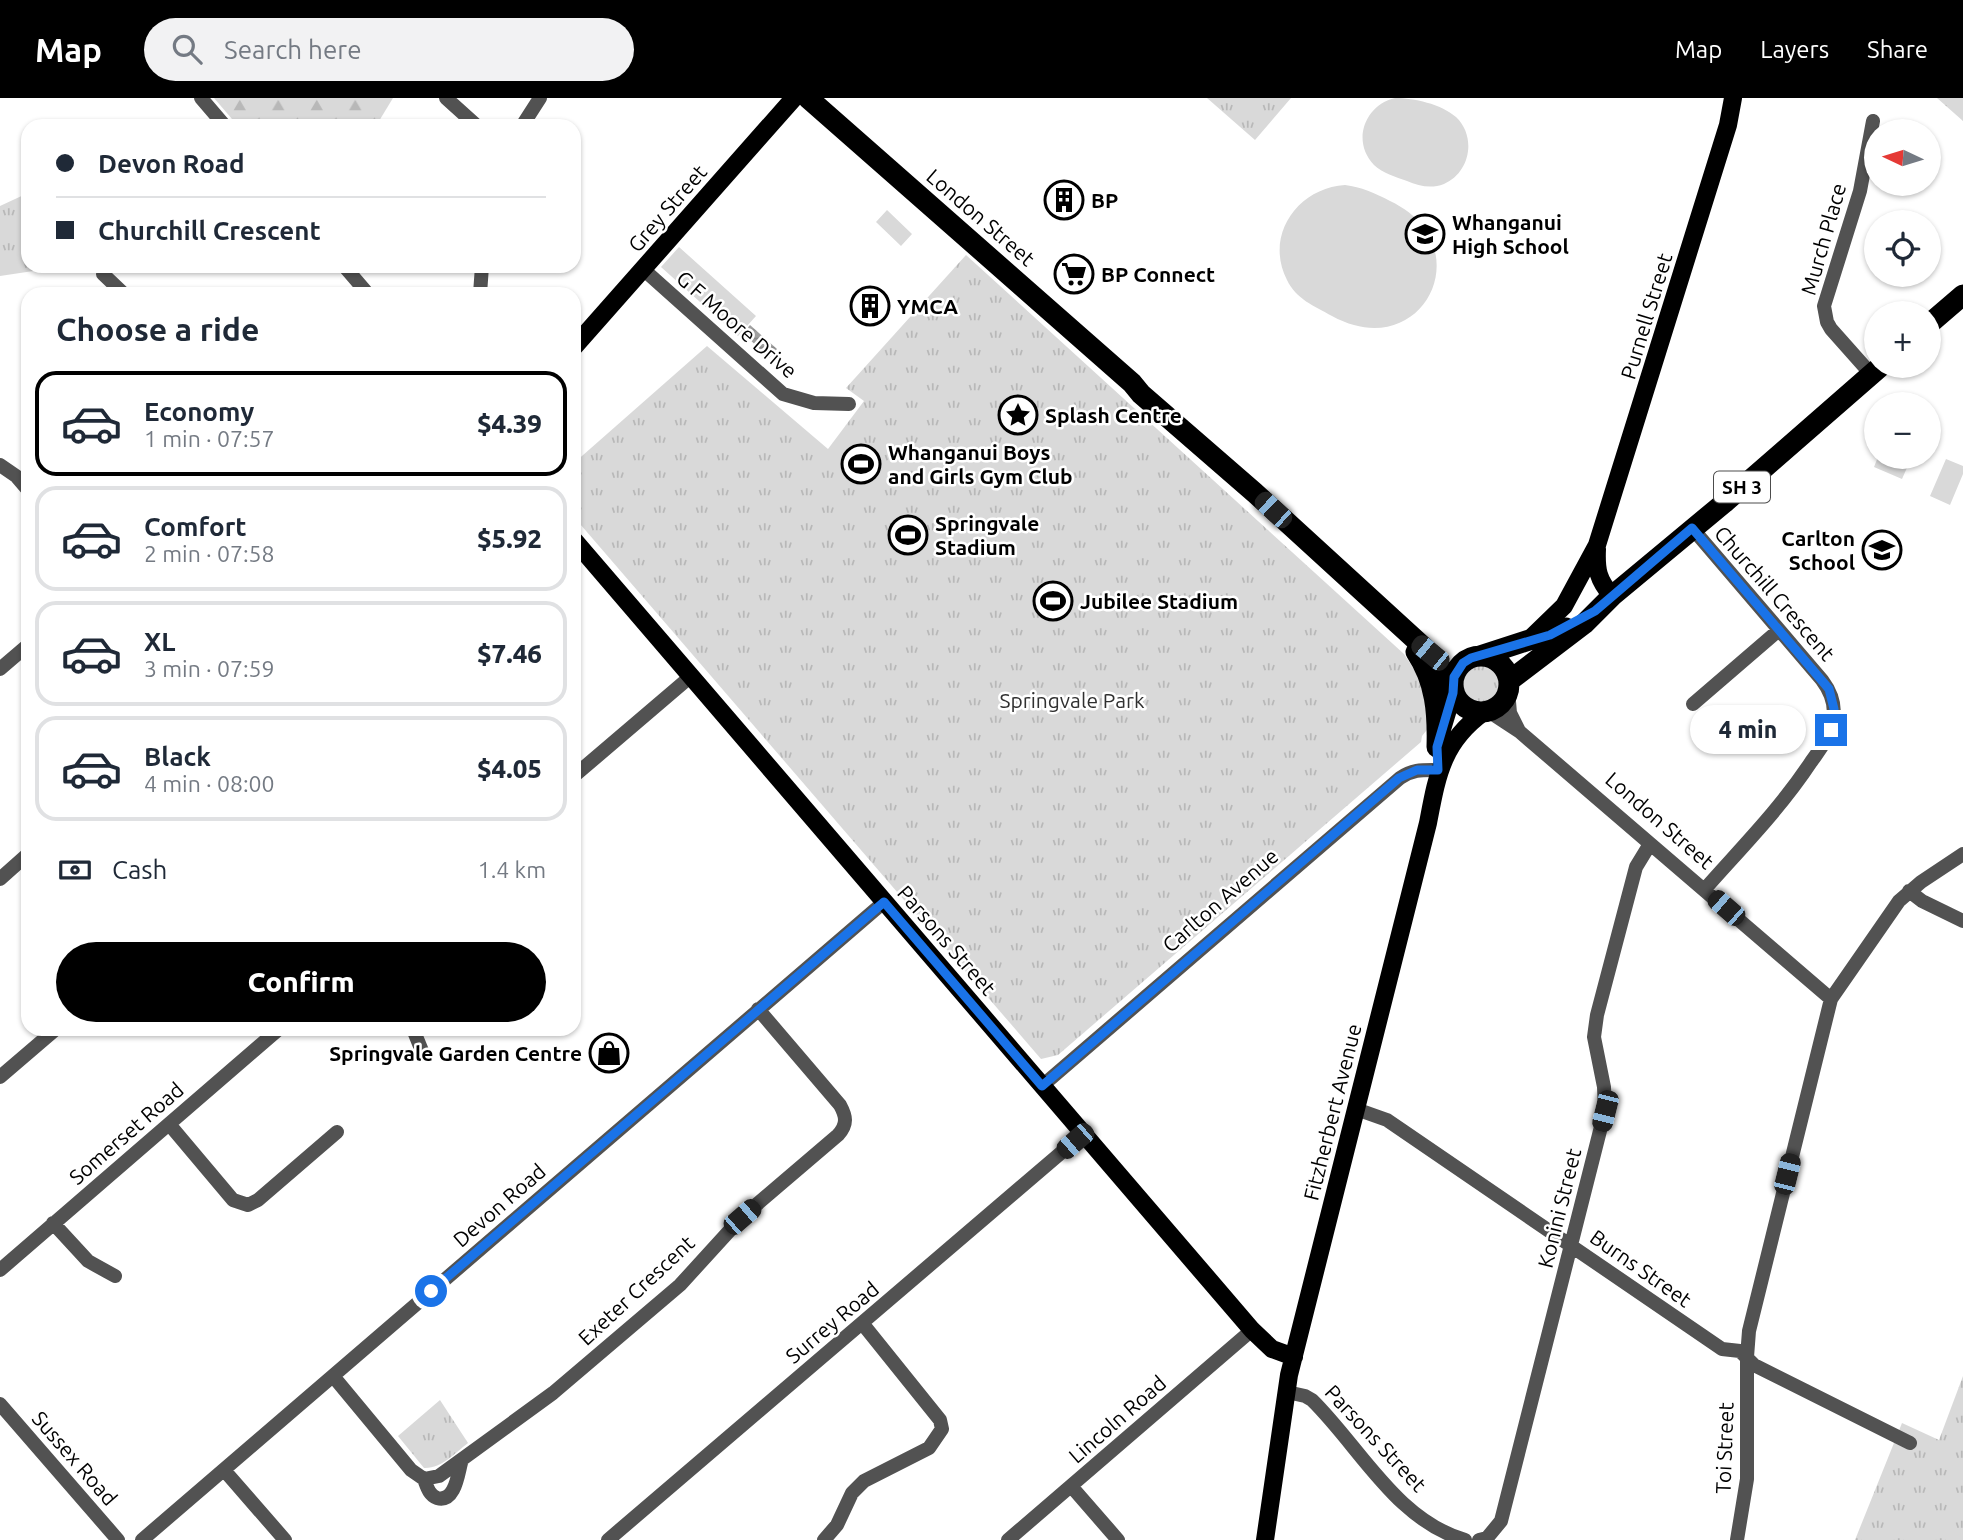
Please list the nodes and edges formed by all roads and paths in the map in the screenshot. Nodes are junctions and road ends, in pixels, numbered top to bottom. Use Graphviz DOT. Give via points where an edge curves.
graph roads {
  1 [pos="201,98"];
  2 [pos="446,98"];
  3 [pos="540,98"];
  4 [pos="794,98"];
  5 [pos="808,98"];
  6 [pos="1733,98"];
  7 [pos="219,119"];
  8 [pos="469,119"];
  9 [pos="526,119"];
  10 [pos="1864,176"];
  11 [pos="643,269"];
  12 [pos="350,273"];
  13 [pos="103,274"];
  14 [pos="117,287"];
  15 [pos="362,287"];
  16 [pos="1963,295"];
  17 [pos="1941,314"];
  18 [pos="581,339"];
  19 [pos="1864,359"];
  20 [pos="1867,378"];
  21 [pos="849,404"];
  22 [pos="0,465"];
  23 [pos="21,482"];
  24 [pos="1692,528"];
  25 [pos="1597,545"];
  26 [pos="581,548"];
  27 [pos="1612,596"];
  28 [pos="1595,611"];
  29 [pos="1400,627"];
  30 [pos="1779,630"];
  31 [pos="1527,642"];
  32 [pos="21,651"];
  33 [pos="1475,657"];
  34 [pos="0,669"];
  35 [pos="690,677"];
  36 [pos="1509,686"];
  37 [pos="1452,689"];
  38 [pos="1693,704"];
  39 [pos="1486,711"];
  40 [pos="1520,732"];
  41 [pos="1437,747"];
  42 [pos="581,770"];
  43 [pos="1438,770"];
  44 [pos="1650,844"];
  45 [pos="1963,854"];
  46 [pos="21,860"];
  47 [pos="0,879"];
  48 [pos="1704,890"];
  49 [pos="1909,891"];
  50 [pos="884,902"];
  51 [pos="1963,921"];
  52 [pos="1831,999"];
  53 [pos="758,1009"];
  54 [pos="48,1036"];
  55 [pos="271,1036"];
  56 [pos="416,1036"];
  57 [pos="422,1051"];
  58 [pos="0,1077"];
  59 [pos="1042,1086"];
  60 [pos="1356,1109"];
  61 [pos="169,1124"];
  62 [pos="337,1132"];
  63 [pos="1083,1134"];
  64 [pos="53,1223"];
  65 [pos="1571,1245"];
  66 [pos="0,1270"];
  67 [pos="115,1276"];
  68 [pos="862,1323"];
  69 [pos="1252,1330"];
  70 [pos="1294,1357"];
  71 [pos="1746,1357"];
  72 [pos="333,1376"];
  73 [pos="1287,1392"];
  74 [pos="0,1404"];
  75 [pos="1910,1443"];
  76 [pos="461,1462"];
  77 [pos="224,1470"];
  78 [pos="424,1479"];
  79 [pos="1071,1486"];
  80 [pos="1483,1539"];
  81 [pos="118,1540"];
  82 [pos="142,1540"];
  83 [pos="285,1540"];
  84 [pos="608,1540"];
  85 [pos="824,1540"];
  86 [pos="1008,1540"];
  87 [pos="1118,1540"];
  88 [pos="1265,1540"];
  89 [pos="1465,1540"];
  90 [pos="1737,1540"];
  1 -- 7 [label="street"];
  2 -- 8 [label="street"];
  3 -- 9 [label="street"];
  4 -- 11 [label="main road, Grey Street"];
  5 -- 29 [label="highway, London Street"];
  6 -- 25 [label="main road, Purnell Street"];
  10 -- 19 [label="street, Murch Place" via="1824,306 1830,329"];
  11 -- 18 [label="main road, Grey Street"];
  11 -- 21 [label="street, G F Moore Drive" via="783,394 814,403"];
  12 -- 15 [label="street"];
  13 -- 14 [label="street"];
  16 -- 17 [label="highway"];
  20 -- 24 [label="highway, SH 3"];
  22 -- 23 [label="street"];
  24 -- 27 [label="highway, SH 3"];
  24 -- 30 [label="street, Churchill Crescent"];
  25 -- 27 [label="main road, Purnell Street" via="1596,571"];
  25 -- 31 [label="main road, Purnell Street" via="1564,606"];
  26 -- 35 [label="main road, Parsons Street"];
  27 -- 28 [label="highway, SH 3"];
  28 -- 31 [label="highway, SH 3"];
  28 -- 36 [label="highway, SH 3"];
  29 -- 33 [label="highway, London Street" via="1447,652"];
  29 -- 37 [label="highway, London Street" via="1430,653"];
  29 -- 41 [label="highway" via="1435,696"];
  30 -- 38 [label="street"];
  30 -- 48 [label="street, Churchill Crescent" via="1829,689 1834,709 1831,730 1786,798"];
  31 -- 33 [label="highway, SH 3"];
  32 -- 34 [label="street"];
  33 -- 36 [label="highway" via="1490,657 1503,666"];
  33 -- 37 [label="highway" via="1457,670"];
  35 -- 42 [label="street"];
  35 -- 50 [label="main road, Parsons Street"];
  36 -- 39 [label="highway, SH 3" via="1499,706"];
  36 -- 40 [label="street" via="1513,721"];
  37 -- 39 [label="highway" via="1458,701 1470,709"];
  37 -- 41 [label="main road"];
  39 -- 40 [label="street, London Street"];
  39 -- 43 [label="main road, Fitzherbert Avenue" via="1456,736"];
  40 -- 44 [label="street, London Street"];
  41 -- 43 [label="main road"];
  43 -- 59 [label="street, Carlton Avenue" via="1417,770 1399,778"];
  43 -- 60 [label="main road, Fitzherbert Avenue"];
  44 -- 48 [label="street, London Street"];
  44 -- 65 [label="street, Konini Street" via="1636,867 1597,1015 1594,1037 1605,1111"];
  45 -- 49 [label="street"];
  46 -- 47 [label="street"];
  48 -- 52 [label="street, London Street"];
  49 -- 51 [label="street"];
  49 -- 52 [label="street"];
  50 -- 53 [label="street, Devon Road"];
  50 -- 59 [label="main road, Parsons Street"];
  52 -- 71 [label="street, Toi Street"];
  53 -- 72 [label="street, Devon Road"];
  53 -- 76 [label="street, Exeter Crescent" via="840,1105 844,1128 742,1217 680,1285 553,1393"];
  54 -- 58 [label="street"];
  55 -- 61 [label="street, Somerset Road"];
  56 -- 57 [label="street"];
  59 -- 63 [label="main road, Parsons Street"];
  60 -- 65 [label="street, Burns Street" via="1387,1120"];
  60 -- 70 [label="main road, Fitzherbert Avenue"];
  61 -- 62 [label="street" via="233,1200 248,1205"];
  61 -- 64 [label="street, Somerset Road"];
  63 -- 68 [label="street, Surrey Road"];
  63 -- 69 [label="main road, Parsons Street"];
  64 -- 66 [label="street, Somerset Road"];
  64 -- 67 [label="street" via="88,1261"];
  65 -- 71 [label="street, Burns Street" via="1722,1349 1740,1351"];
  65 -- 80 [label="street, Konini Street" via="1501,1521"];
  68 -- 84 [label="street, Surrey Road"];
  68 -- 85 [label="street" via="940,1420 942,1429 929,1448 864,1481"];
  69 -- 70 [label="main road, Parsons Street" via="1272,1349"];
  69 -- 79 [label="street, Lincoln Road"];
  70 -- 73 [label="main road, Fitzherbert Avenue"];
  71 -- 75 [label="street, Burns Street"];
  71 -- 90 [label="street, Toi Street" via="1747,1479"];
  72 -- 77 [label="street, Devon Road"];
  72 -- 78 [label="street" via="411,1470"];
  73 -- 88 [label="main road, Fitzherbert Avenue"];
  73 -- 89 [label="street, Parsons Street" via="1312,1400 1401,1503 1450,1536"];
  74 -- 81 [label="street, Sussex Road"];
  76 -- 78 [label="street, Exeter Crescent" via="439,1476"];
  76 -- 78 [label="street" via="449,1495 434,1497"];
  77 -- 82 [label="street, Devon Road"];
  77 -- 83 [label="street"];
  79 -- 86 [label="street, Lincoln Road"];
  79 -- 87 [label="street"];
}
